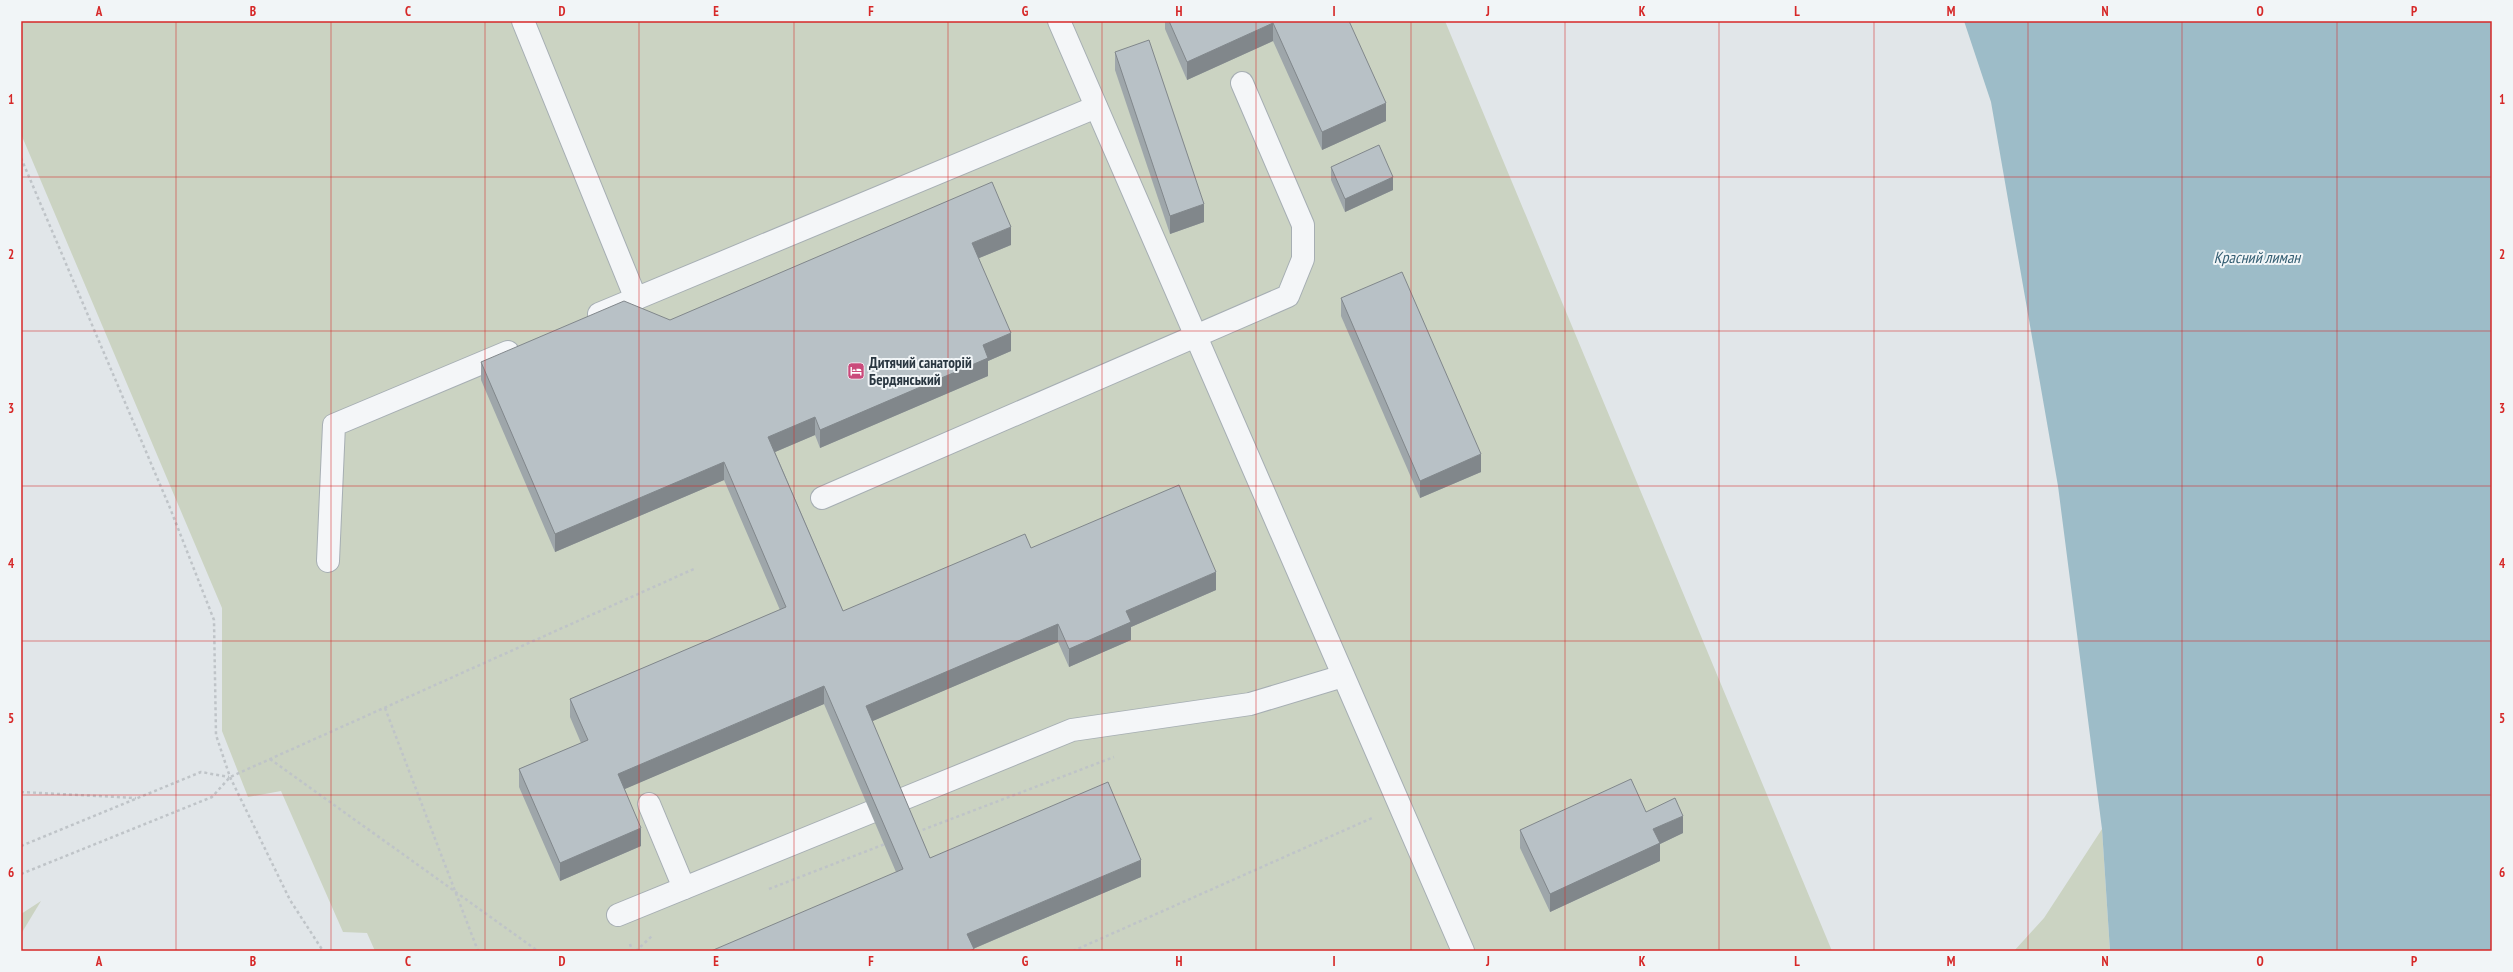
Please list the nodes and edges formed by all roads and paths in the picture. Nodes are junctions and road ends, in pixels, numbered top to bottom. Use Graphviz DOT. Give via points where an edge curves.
graph roads {
  1 [pos="523,21"];
  2 [pos="1059,21"];
  3 [pos="1242,83"];
  4 [pos="1096,107"];
  5 [pos="21,158"];
  6 [pos="636,299"];
  7 [pos="577,323"];
  8 [pos="1196,336"];
  9 [pos="526,345"];
  10 [pos="822,498"];
  11 [pos="328,562"];
  12 [pos="696,568"];
  13 [pos="1343,676"];
  14 [pos="385,708"];
  15 [pos="1118,755"];
  16 [pos="270,759"];
  17 [pos="230,777"];
  18 [pos="21,792"];
  19 [pos="138,798"];
  20 [pos="898,801"];
  21 [pos="649,804"];
  22 [pos="1400,806"];
  23 [pos="871,812"];
  24 [pos="913,834"];
  25 [pos="884,844"];
  26 [pos="21,846"];
  27 [pos="21,874"];
  28 [pos="684,888"];
  29 [pos="767,890"];
  30 [pos="455,892"];
  31 [pos="618,915"];
  32 [pos="657,932"];
  33 [pos="323,951"];
  34 [pos="478,951"];
  35 [pos="538,951"];
  36 [pos="636,951"];
  37 [pos="1073,951"];
  38 [pos="1463,951"];
  1 -- 6 [label="lane"];
  2 -- 4 [label="lane"];
  3 -- 8 [label="lane" via="1303,225 1303,259 1288,296"];
  4 -- 6 [label="lane"];
  4 -- 8 [label="lane"];
  5 -- 17 [label="path" via="170,508 214,620 216,735"];
  6 -- 7 [label="lane"];
  8 -- 10 [label="lane"];
  8 -- 13 [label="lane"];
  9 -- 11 [label="lane" via="334,424"];
  12 -- 14 [label="path"];
  13 -- 20 [label="lane" via="1250,704 1072,730"];
  13 -- 22 [label="lane"];
  14 -- 16 [label="path"];
  14 -- 30 [label="path"];
  15 -- 24 [label="path"];
  16 -- 17 [label="path"];
  16 -- 30 [label="path"];
  17 -- 19 [label="path" via="201,772"];
  17 -- 27 [label="path" via="212,797"];
  17 -- 33 [label="path" via="290,900"];
  18 -- 19 [label="path"];
  19 -- 26 [label="path"];
  21 -- 28 [label="lane"];
  22 -- 37 [label="path"];
  22 -- 38 [label="lane"];
  23 -- 28 [label="lane"];
  25 -- 29 [label="path"];
  28 -- 31 [label="lane"];
  30 -- 34 [label="path"];
  30 -- 35 [label="path"];
  32 -- 36 [label="path"];
}
